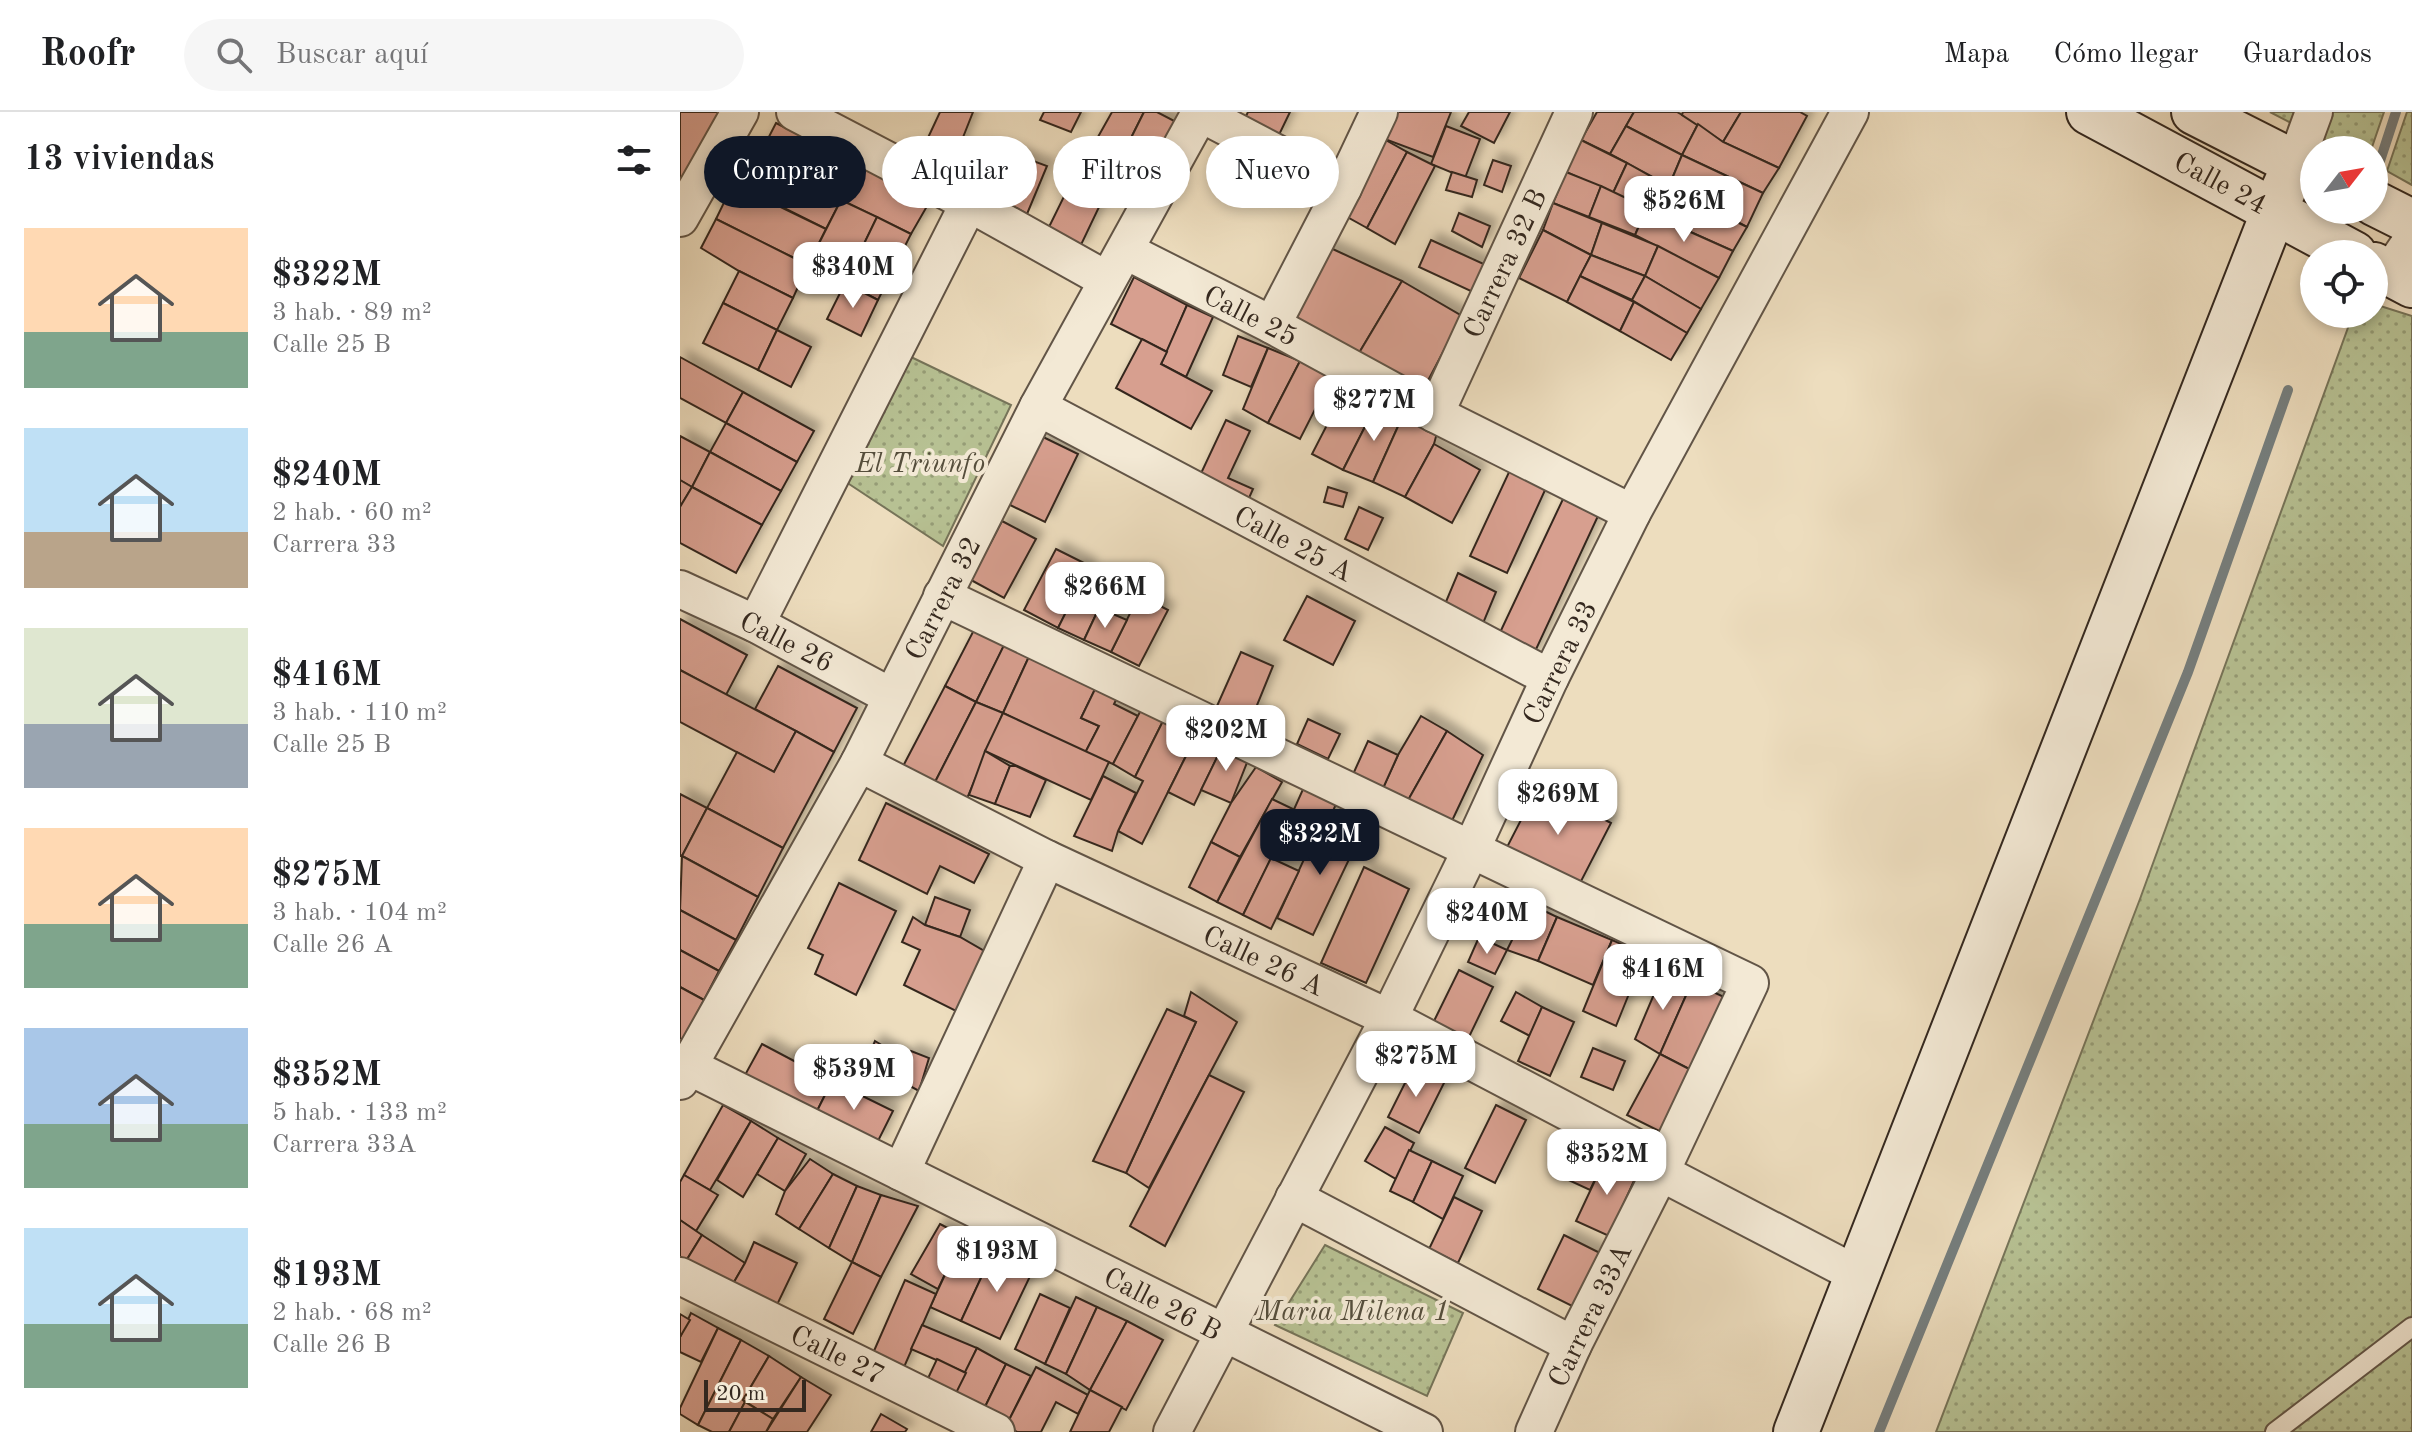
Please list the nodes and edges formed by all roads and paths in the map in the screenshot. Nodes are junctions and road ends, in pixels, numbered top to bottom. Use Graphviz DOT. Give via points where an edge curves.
graph roads {
  1 [pos="740,112"];
  2 [pos="795,112"];
  3 [pos="1379,112"];
  4 [pos="1574,112"];
  5 [pos="1850,112"];
  6 [pos="2089,112"];
  7 [pos="2314,112"];
  8 [pos="1199,113"];
  9 [pos="2197,113"];
  10 [pos="2310,136"];
  11 [pos="882,158"];
  12 [pos="2188,164"];
  13 [pos="2300,166"];
  14 [pos="2300,176"];
  15 [pos="1343,188"];
  16 [pos="966,208"];
  17 [pos="981,208"];
  18 [pos="2388,210"];
  19 [pos="2274,211"];
  20 [pos="680,218"];
  21 [pos="2412,222"];
  22 [pos="2328,240"];
  23 [pos="1116,265"];
  24 [pos="1272,325"];
  25 [pos="1038,407"];
  26 [pos="1435,414"];
  27 [pos="1632,513"];
  28 [pos="680,589"];
  29 [pos="942,596"];
  30 [pos="756,624"];
  31 [pos="1550,678"];
  32 [pos="892,697"];
  33 [pos="859,763"];
  34 [pos="1471,850"];
  35 [pos="1047,859"];
  36 [pos="1389,1018"];
  37 [pos="684,1074"];
  38 [pos="1662,1168"];
  39 [pos="901,1172"];
  40 [pos="1294,1198"];
  41 [pos="1856,1274"];
  42 [pos="680,1276"];
  43 [pos="2412,1327"];
  44 [pos="1223,1334"];
  45 [pos="1573,1345"];
  46 [pos="996,1432"];
  47 [pos="1172,1432"];
  48 [pos="1424,1432"];
  49 [pos="1534,1432"];
  50 [pos="1796,1432"];
  51 [pos="2275,1432"];
  1 -- 20 [label="street"];
  2 -- 11 [label="street, Calle 25"];
  3 -- 15 [label="street"];
  4 -- 26 [label="street, Carrera 32 B"];
  5 -- 27 [label="street, Carrera 33"];
  6 -- 12 [label="street, Calle 24"];
  7 -- 10 [label="street"];
  8 -- 15 [label="street"];
  8 -- 23 [label="street, Carrera 32"];
  9 -- 12 [label="street" via="2214,135 2215,154 2208,161"];
  9 -- 13 [label="street, Calle 24"];
  12 -- 19 [label="street, Calle 24"];
  14 -- 19 [label="street"];
  15 -- 24 [label="street"];
  16 -- 30 [label="street"];
  17 -- 23 [label="street, Calle 25"];
  18 -- 21 [label="street"];
  19 -- 22 [label="street, Calle 24"];
  19 -- 41 [label="street"];
  23 -- 24 [label="street, Calle 25"];
  23 -- 25 [label="street, Carrera 32"];
  24 -- 26 [label="street, Calle 25"];
  25 -- 29 [label="street, Carrera 32"];
  25 -- 31 [label="street, Calle 25 A"];
  26 -- 27 [label="street, Calle 25"];
  27 -- 31 [label="street, Carrera 33"];
  28 -- 30 [label="street, Calle 26"];
  29 -- 32 [label="street, Carrera 32"];
  29 -- 34 [label="street"];
  30 -- 32 [label="street, Calle 26"];
  31 -- 34 [label="street, Carrera 33"];
  32 -- 33 [label="street, Carrera 32"];
  33 -- 35 [label="street, Calle 26 A"];
  33 -- 37 [label="street, Carrera 32"];
  34 -- 36 [label="street, Carrera 33"];
  34 -- 38 [label="street, Carrera 33A" via="1750,983"];
  35 -- 36 [label="street, Calle 26 A"];
  35 -- 39 [label="street"];
  36 -- 38 [label="street, Calle 26 A"];
  36 -- 40 [label="street, Carrera 33"];
  37 -- 39 [label="street, Calle 26 B"];
  38 -- 41 [label="street, Calle 26 A"];
  38 -- 45 [label="street, Carrera 33A"];
  39 -- 44 [label="street, Calle 26 B"];
  40 -- 44 [label="street, Carrera 33"];
  40 -- 45 [label="street"];
  41 -- 50 [label="street"];
  42 -- 46 [label="street, Calle 27"];
  43 -- 51 [label="lane"];
  44 -- 47 [label="street, Carrera 33"];
  44 -- 48 [label="street, Calle 26 B"];
  45 -- 49 [label="street, Carrera 33A"];
}
